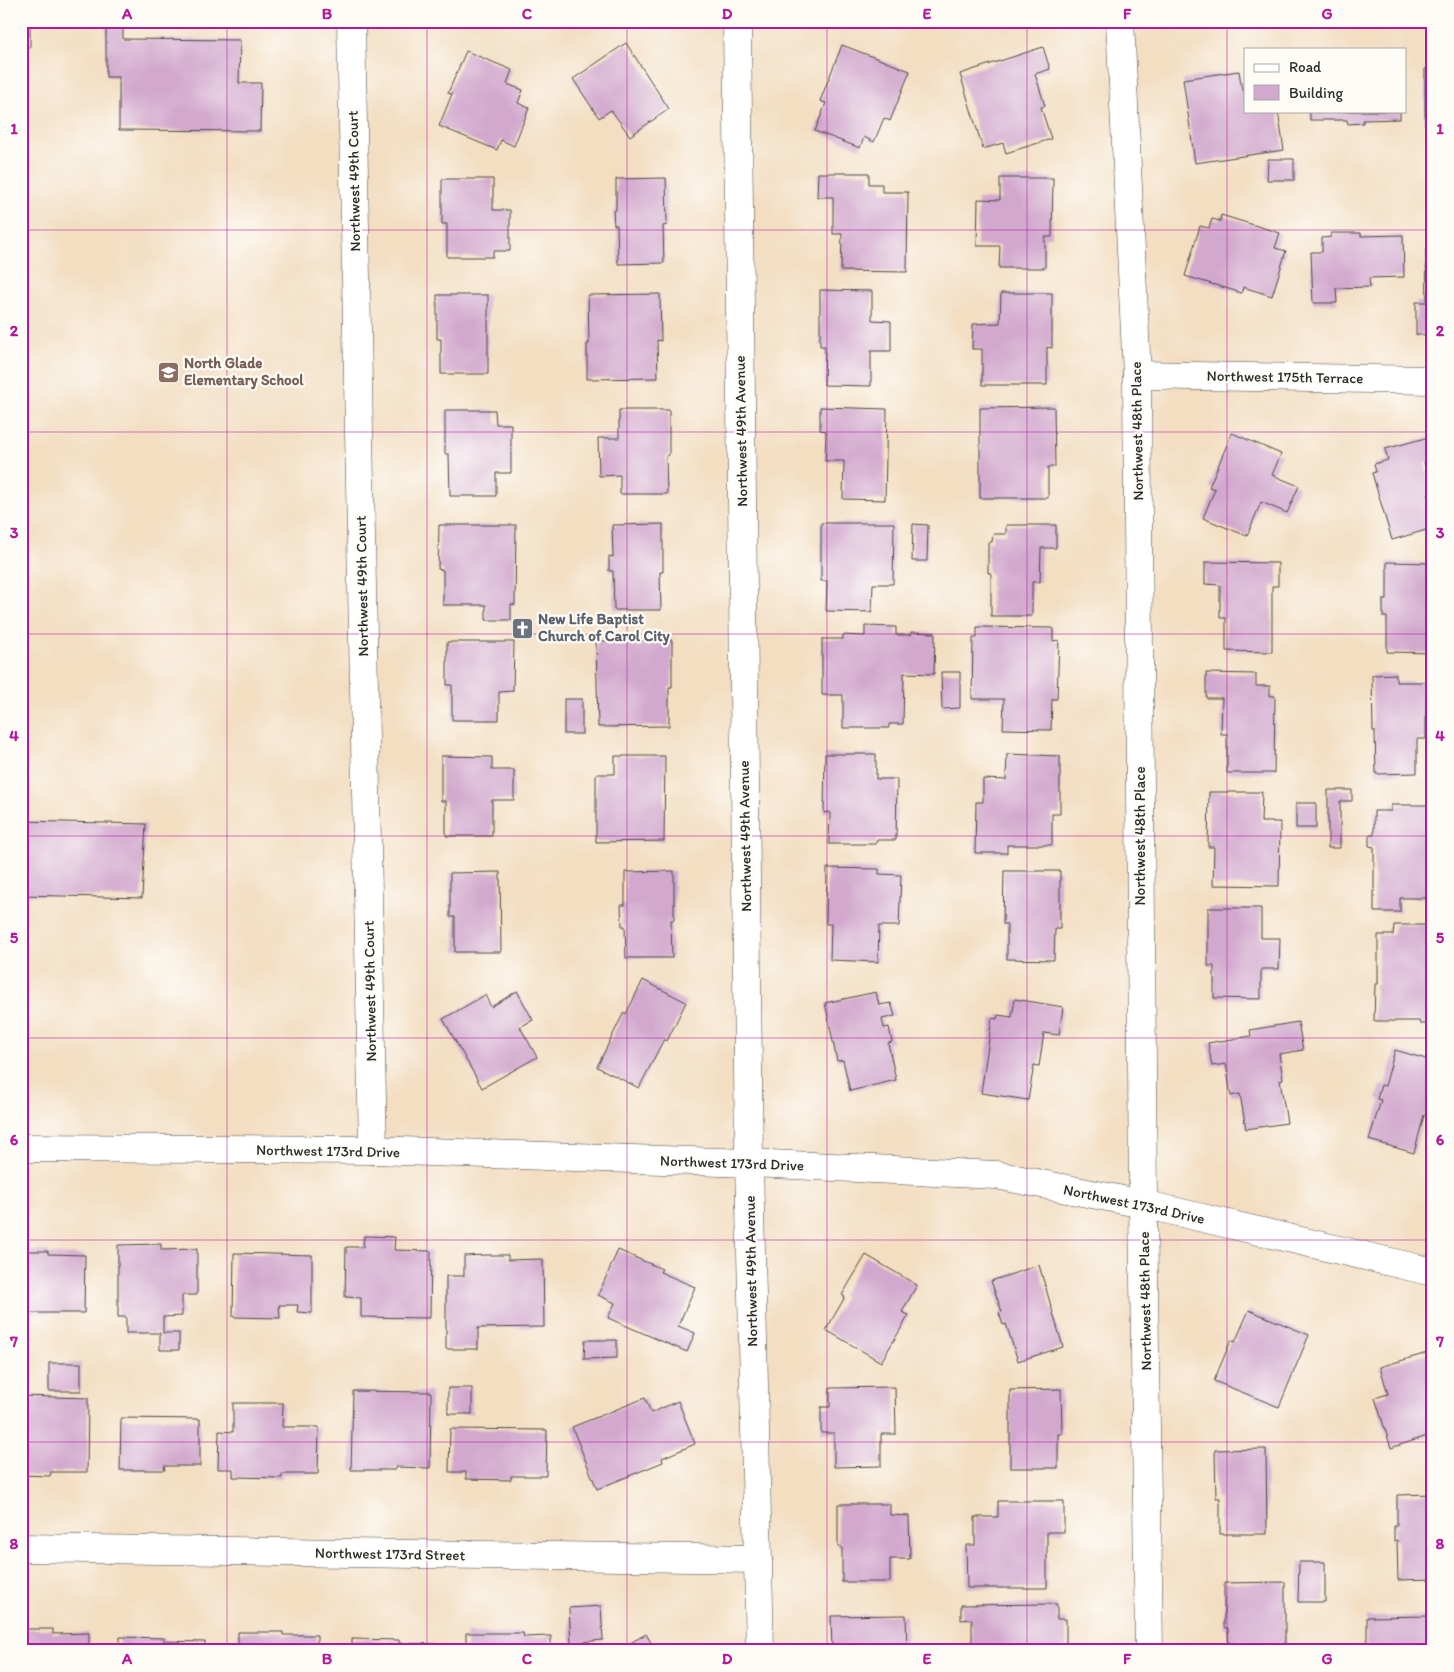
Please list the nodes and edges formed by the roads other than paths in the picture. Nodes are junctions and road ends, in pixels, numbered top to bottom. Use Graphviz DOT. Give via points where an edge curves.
graph roads {
  1 [pos="351,21"];
  2 [pos="737,21"];
  3 [pos="1120,21"];
  4 [pos="1137,374"];
  5 [pos="1433,380"];
  6 [pos="21,1148"];
  7 [pos="373,1150"];
  8 [pos="749,1163"];
  9 [pos="1143,1204"];
  10 [pos="1433,1272"];
  11 [pos="21,1548"];
  12 [pos="758,1559"];
  13 [pos="760,1651"];
  14 [pos="1149,1651"];
  1 -- 7 [label="street, Northwest 49th Court"];
  2 -- 8 [label="street, Northwest 49th Avenue"];
  3 -- 4 [label="street, Northwest 48th Place"];
  4 -- 5 [label="street, Northwest 175th Terrace"];
  4 -- 9 [label="street, Northwest 48th Place"];
  6 -- 7 [label="street, Northwest 173rd Drive"];
  7 -- 8 [label="street, Northwest 173rd Drive"];
  8 -- 9 [label="street, Northwest 173rd Drive" via="996,1175"];
  8 -- 12 [label="street, Northwest 49th Avenue"];
  9 -- 10 [label="street, Northwest 173rd Drive"];
  9 -- 14 [label="street, Northwest 48th Place"];
  11 -- 12 [label="street, Northwest 173rd Street"];
  12 -- 13 [label="street, Northwest 49th Avenue"];
}
